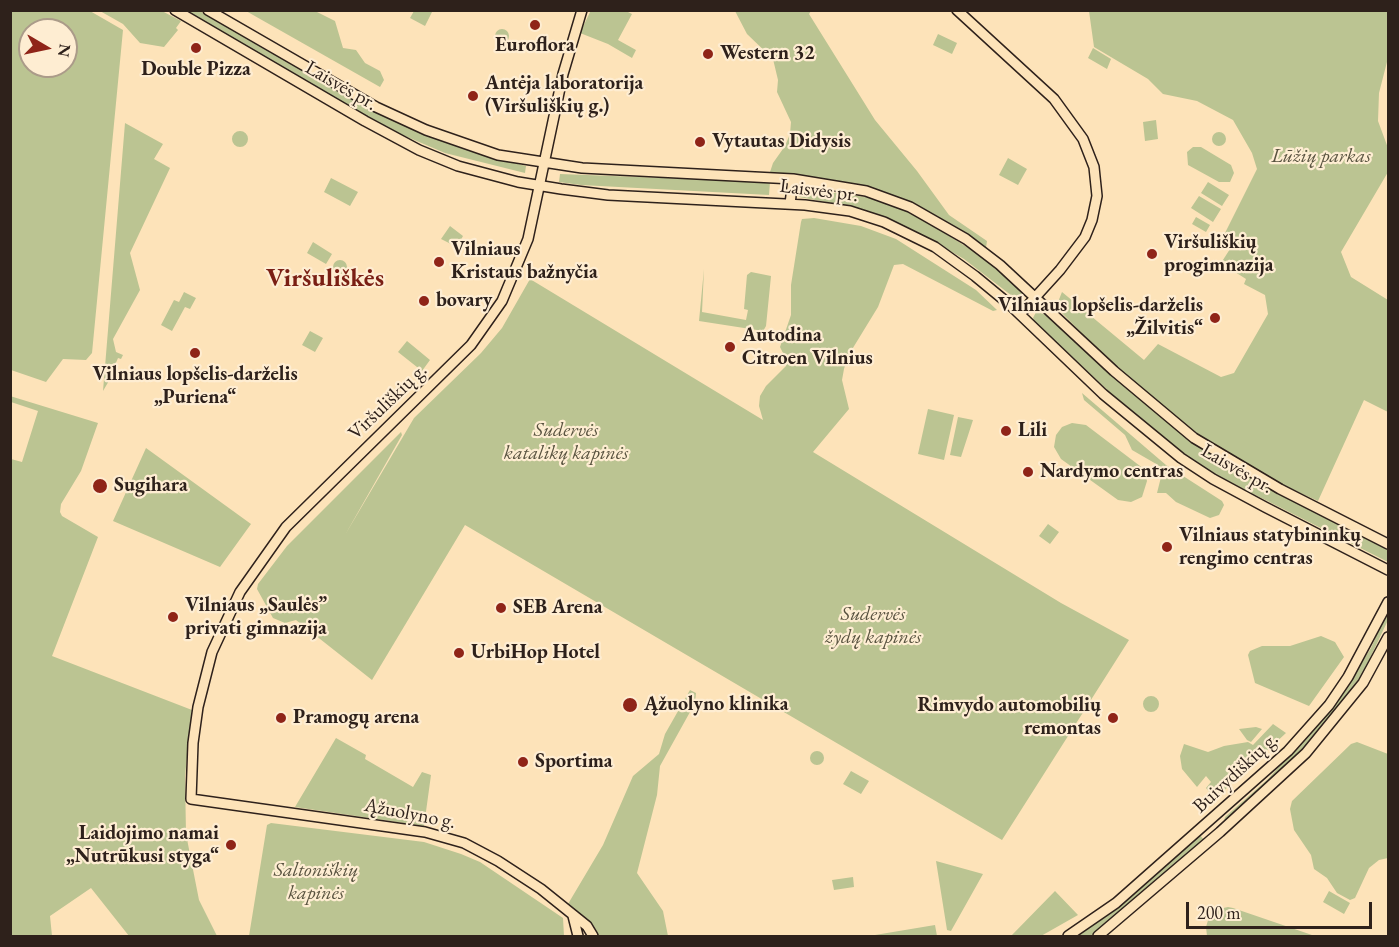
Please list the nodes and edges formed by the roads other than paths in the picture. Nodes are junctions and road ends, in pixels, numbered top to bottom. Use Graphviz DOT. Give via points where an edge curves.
graph roads {
  1 [pos="175,10"];
  2 [pos="208,10"];
  3 [pos="582,10"];
  4 [pos="957,10"];
  5 [pos="544,164"];
  6 [pos="793,179"];
  7 [pos="540,186"];
  8 [pos="790,204"];
  9 [pos="1035,297"];
  10 [pos="1020,314"];
  11 [pos="1389,544"];
  12 [pos="1389,570"];
  13 [pos="1389,602"];
  14 [pos="1389,637"];
  15 [pos="191,799"];
  16 [pos="573,914"];
  17 [pos="578,936"];
  18 [pos="593,936"];
  19 [pos="1068,936"];
  20 [pos="1098,936"];
  1 -- 7 [label="main road, Laisvės pr." via="419,150 458,166"];
  2 -- 5 [label="main road, Laisvės pr." via="376,107 426,130 498,155"];
  3 -- 5 [label="main road, Viršuliškių g." via="570,43"];
  4 -- 9 [label="main road" via="1054,99 1083,139 1094,167 1097,196 1089,230"];
  5 -- 6 [label="main road, Laisvės pr." via="657,174"];
  5 -- 7 [label="main road, Viršuliškių g."];
  6 -- 8 [label="main road"];
  6 -- 9 [label="main road, Laisvės pr." via="866,191 910,207 966,239"];
  7 -- 8 [label="main road, Laisvės pr." via="608,195"];
  7 -- 15 [label="main road, Viršuliškių g." via="523,256 489,322 449,368 286,527 240,592 218,637 205,678 194,734"];
  8 -- 10 [label="main road, Laisvės pr." via="867,216 914,236 953,260"];
  9 -- 10 [label="main road"];
  9 -- 11 [label="main road, Laisvės pr." via="1194,438 1280,489"];
  10 -- 12 [label="main road, Laisvės pr." via="1103,394 1189,463 1255,502"];
  13 -- 19 [label="main road, Buivydiškių g." via="1348,677 1288,751 1116,903"];
  14 -- 20 [label="main road, Buivydiškių g." via="1363,683 1306,753"];
  15 -- 16 [label="main road, Ąžuolyno g." via="449,838 498,861"];
  16 -- 17 [label="main road"];
  16 -- 18 [label="main road, Ąžuolyno g."];
}
